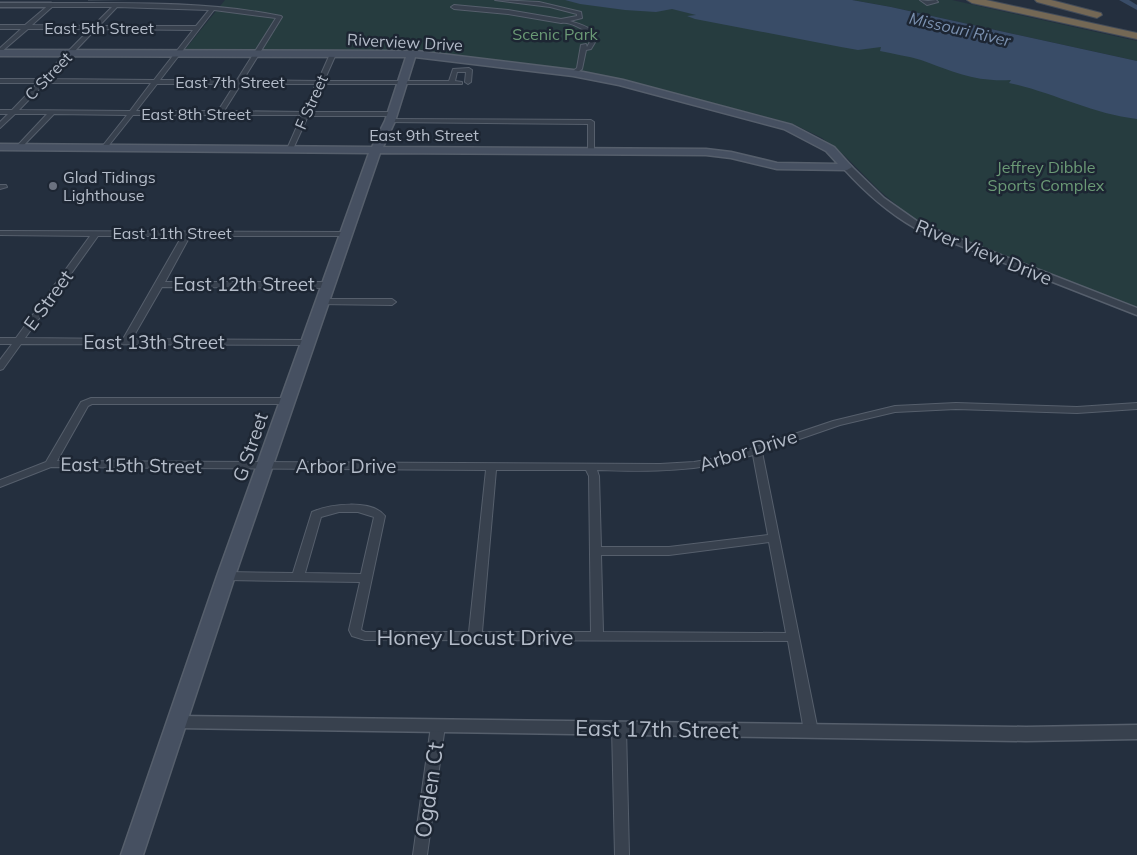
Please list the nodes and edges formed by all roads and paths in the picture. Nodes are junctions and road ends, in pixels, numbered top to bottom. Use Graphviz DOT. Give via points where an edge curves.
graph roads {
  1 [pos="498,0"];
  2 [pos="923,0"];
  3 [pos="933,0"];
  4 [pos="972,0"];
  5 [pos="998,0"];
  6 [pos="1020,0"];
  7 [pos="1040,0"];
  8 [pos="460,1"];
  9 [pos="0,5"];
  10 [pos="50,5"];
  11 [pos="116,5"];
  12 [pos="212,9"];
  13 [pos="1104,16"];
  14 [pos="565,21"];
  15 [pos="0,27"];
  16 [pos="1122,27"];
  17 [pos="1137,27"];
  18 [pos="26,28"];
  19 [pos="94,28"];
  20 [pos="198,28"];
  21 [pos="1137,35"];
  22 [pos="0,52"];
  23 [pos="70,53"];
  24 [pos="178,54"];
  25 [pos="257,54"];
  26 [pos="333,54"];
  27 [pos="410,58"];
  28 [pos="572,70"];
  29 [pos="0,81"];
  30 [pos="44,81"];
  31 [pos="156,82"];
  32 [pos="238,82"];
  33 [pos="468,82"];
  34 [pos="320,83"];
  35 [pos="402,83"];
  36 [pos="451,83"];
  37 [pos="460,83"];
  38 [pos="0,112"];
  39 [pos="13,112"];
  40 [pos="52,113"];
  41 [pos="132,113"];
  42 [pos="219,114"];
  43 [pos="306,114"];
  44 [pos="391,118"];
  45 [pos="0,126"];
  46 [pos="0,147"];
  47 [pos="20,147"];
  48 [pos="104,148"];
  49 [pos="290,149"];
  50 [pos="376,150"];
  51 [pos="590,151"];
  52 [pos="847,167"];
  53 [pos="0,233"];
  54 [pos="96,233"];
  55 [pos="188,233"];
  56 [pos="345,234"];
  57 [pos="160,284"];
  58 [pos="328,285"];
  59 [pos="321,302"];
  60 [pos="392,302"];
  61 [pos="1137,312"];
  62 [pos="0,341"];
  63 [pos="18,341"];
  64 [pos="126,342"];
  65 [pos="307,343"];
  66 [pos="0,367"];
  67 [pos="287,401"];
  68 [pos="1137,406"];
  69 [pos="757,450"];
  70 [pos="50,464"];
  71 [pos="265,466"];
  72 [pos="491,467"];
  73 [pos="590,467"];
  74 [pos="0,484"];
  75 [pos="774,538"];
  76 [pos="596,551"];
  77 [pos="226,576"];
  78 [pos="298,577"];
  79 [pos="366,578"];
  80 [pos="475,636"];
  81 [pos="597,637"];
  82 [pos="793,637"];
  83 [pos="177,722"];
  84 [pos="438,726"];
  85 [pos="619,728"];
  86 [pos="811,731"];
  87 [pos="1137,732"];
  88 [pos="132,855"];
  89 [pos="420,855"];
  90 [pos="622,855"];
  1 -- 14 [label="street" via="579,13 578,18"];
  2 -- 3 [label="street" via="929,3 935,2"];
  4 -- 16 [label="highway"];
  5 -- 16 [label="highway"];
  6 -- 16 [label="highway"];
  7 -- 13 [label="highway"];
  8 -- 14 [label="street" via="454,6"];
  9 -- 10 [label="street"];
  10 -- 11 [label="street"];
  10 -- 18 [label="street"];
  11 -- 12 [label="street"];
  11 -- 19 [label="street, C Street"];
  12 -- 20 [label="street"];
  12 -- 25 [label="street" via="279,17"];
  14 -- 28 [label="street" via="586,28 594,39"];
  15 -- 18 [label="street, East 5th Street"];
  16 -- 17 [label="highway"];
  16 -- 21 [label="highway"];
  18 -- 19 [label="street, East 5th Street"];
  18 -- 22 [label="street"];
  19 -- 20 [label="street, East 5th Street"];
  19 -- 23 [label="street, C Street"];
  20 -- 24 [label="street"];
  22 -- 23 [label="main road, Riverview Drive"];
  23 -- 24 [label="main road, Riverview Drive"];
  23 -- 30 [label="street, C Street"];
  24 -- 25 [label="main road, Riverview Drive"];
  24 -- 31 [label="street"];
  25 -- 26 [label="main road, Riverview Drive"];
  25 -- 32 [label="street"];
  26 -- 27 [label="main road, Riverview Drive"];
  26 -- 34 [label="street, F Street"];
  27 -- 28 [label="main road, Riverview Drive" via="445,56"];
  27 -- 35 [label="main road, G Street"];
  28 -- 52 [label="main road, Riverview Drive" via="788,127 830,149"];
  29 -- 30 [label="street, East 7th Street"];
  30 -- 31 [label="street, East 7th Street"];
  30 -- 39 [label="street, C Street"];
  31 -- 32 [label="street, East 7th Street"];
  31 -- 41 [label="street"];
  32 -- 34 [label="street, East 7th Street"];
  32 -- 42 [label="street"];
  33 -- 36 [label="street" via="469,70 455,70"];
  34 -- 35 [label="street, East 7th Street"];
  34 -- 43 [label="street, F Street"];
  35 -- 36 [label="street, East 7th Street"];
  35 -- 44 [label="main road, G Street"];
  36 -- 37 [label="street, East 7th Street"];
  38 -- 39 [label="street, East 8th Street"];
  39 -- 40 [label="street, East 8th Street"];
  39 -- 45 [label="street, C Street"];
  40 -- 41 [label="street, East 8th Street"];
  40 -- 47 [label="street"];
  41 -- 42 [label="street, East 8th Street"];
  41 -- 48 [label="street"];
  42 -- 43 [label="street, East 8th Street"];
  43 -- 44 [label="street, East 8th Street"];
  43 -- 49 [label="street, F Street"];
  44 -- 50 [label="main road, G Street"];
  44 -- 51 [label="street, East 8th Street" via="591,122"];
  46 -- 47 [label="main road, East 9th Street"];
  47 -- 48 [label="main road, East 9th Street"];
  48 -- 49 [label="main road, East 9th Street"];
  49 -- 50 [label="main road, East 9th Street"];
  50 -- 51 [label="main road, East 9th Street"];
  50 -- 56 [label="main road, G Street"];
  51 -- 52 [label="main road, East 9th Street" via="706,152 788,167"];
  52 -- 61 [label="street, River View Drive" via="870,193 918,226"];
  53 -- 54 [label="street, East 11th Street"];
  54 -- 55 [label="street, East 11th Street"];
  54 -- 63 [label="street, E Street"];
  55 -- 56 [label="street, East 11th Street"];
  55 -- 57 [label="street"];
  56 -- 58 [label="main road, G Street"];
  57 -- 58 [label="street, East 12th Street"];
  57 -- 64 [label="street"];
  58 -- 59 [label="main road, G Street"];
  59 -- 60 [label="street"];
  59 -- 65 [label="main road, G Street"];
  62 -- 63 [label="street, East 13th Street"];
  63 -- 64 [label="street, East 13th Street"];
  63 -- 66 [label="street, E Street"];
  64 -- 65 [label="street, East 13th Street"];
  65 -- 67 [label="main road, G Street"];
  67 -- 70 [label="street" via="91,402 84,404"];
  67 -- 71 [label="main road, G Street"];
  68 -- 69 [label="street, Arbor Drive" via="1102,410 918,406 847,419"];
  69 -- 73 [label="street, Arbor Drive" via="690,467"];
  69 -- 75 [label="street"];
  70 -- 71 [label="street, East 15th Street"];
  70 -- 74 [label="street, East 15th Street"];
  71 -- 72 [label="street, Arbor Drive"];
  71 -- 77 [label="main road, G Street"];
  72 -- 73 [label="street, Arbor Drive"];
  72 -- 80 [label="street"];
  73 -- 76 [label="street" via="594,476"];
  75 -- 76 [label="street" via="669,550"];
  75 -- 82 [label="street"];
  76 -- 81 [label="street"];
  77 -- 78 [label="street"];
  77 -- 83 [label="main road, G Street"];
  78 -- 79 [label="street"];
  78 -- 79 [label="street" via="316,515 335,509 362,509 380,516"];
  79 -- 80 [label="street, Honey Locust Drive" via="356,633 375,638"];
  80 -- 81 [label="street, Honey Locust Drive"];
  81 -- 82 [label="street, Honey Locust Drive"];
  82 -- 86 [label="street"];
  83 -- 84 [label="street, East 17th Street"];
  83 -- 88 [label="main road, G Street"];
  84 -- 85 [label="street, East 17th Street"];
  84 -- 89 [label="street, Ogden Ct"];
  85 -- 86 [label="street, East 17th Street"];
  85 -- 90 [label="street"];
  86 -- 87 [label="street, East 17th Street"];
}
